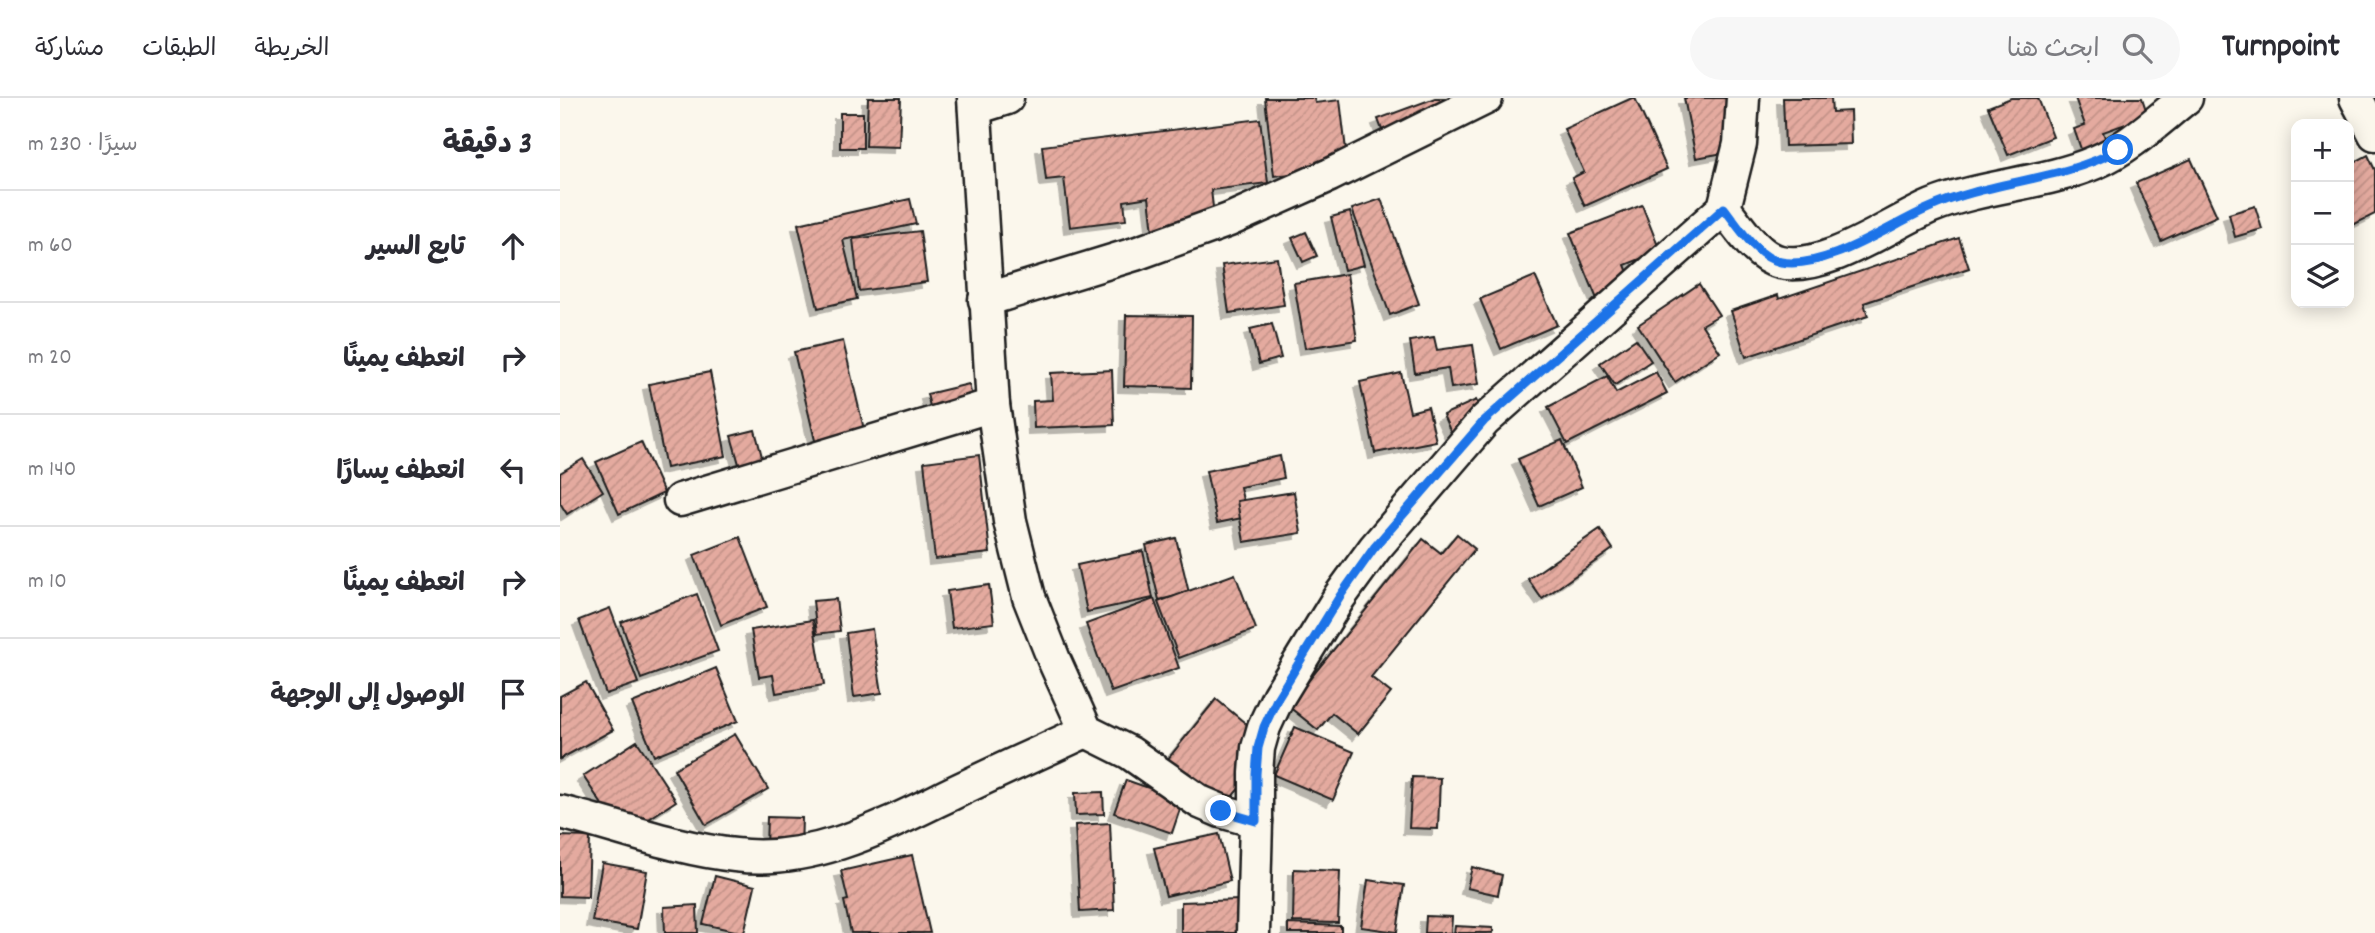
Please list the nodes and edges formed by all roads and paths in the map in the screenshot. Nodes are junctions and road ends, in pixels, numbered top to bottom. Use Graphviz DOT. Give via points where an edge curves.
graph roads {
  1 [pos="1007,98"];
  2 [pos="1486,98"];
  3 [pos="1743,98"];
  4 [pos="2186,98"];
  5 [pos="2356,98"];
  6 [pos="974,103"];
  7 [pos="2375,134"];
  8 [pos="1724,208"];
  9 [pos="985,300"];
  10 [pos="993,405"];
  11 [pos="680,499"];
  12 [pos="1087,731"];
  13 [pos="560,812"];
  14 [pos="1256,821"];
  15 [pos="1253,933"];
  1 -- 6 [label="street"];
  2 -- 9 [label="street" via="1229,220"];
  3 -- 8 [label="street" via="1740,144"];
  4 -- 8 [label="street" via="2096,162 1932,206 1828,258 1802,264 1778,262 1761,251"];
  5 -- 7 [label="street"];
  6 -- 9 [label="street"];
  8 -- 14 [label="street" via="1484,421 1374,548 1340,596 1264,727 1258,748"];
  9 -- 10 [label="street"];
  10 -- 11 [label="street"];
  10 -- 12 [label="street" via="1029,597"];
  12 -- 13 [label="street" via="876,830 825,848 767,857 675,843"];
  12 -- 14 [label="street" via="1130,753 1200,802"];
  14 -- 15 [label="street"];
}
